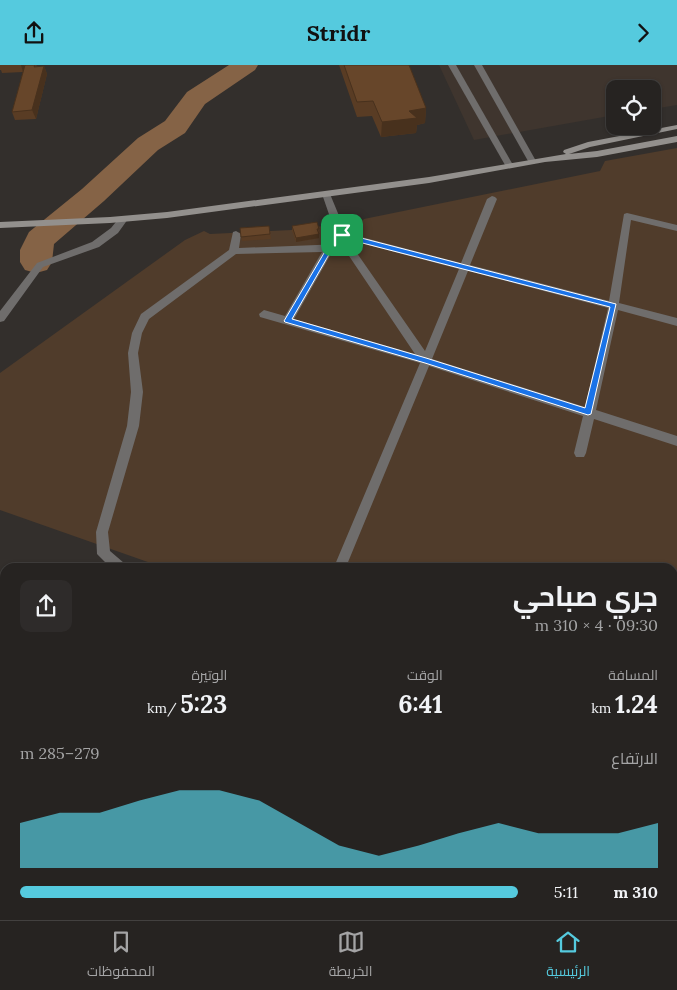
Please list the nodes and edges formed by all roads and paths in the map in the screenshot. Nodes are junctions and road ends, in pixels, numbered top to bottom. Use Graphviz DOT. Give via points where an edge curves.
graph roads {
  1 [pos="452,65"];
  2 [pos="478,65"];
  3 [pos="677,127"];
  4 [pos="677,139"];
  5 [pos="545,159"];
  6 [pos="532,161"];
  7 [pos="509,165"];
  8 [pos="326,194"];
  9 [pos="492,199"];
  10 [pos="123,219"];
  11 [pos="0,225"];
  12 [pos="677,228"];
  13 [pos="340,229"];
  14 [pos="236,234"];
  15 [pos="348,247"];
  16 [pos="329,249"];
  17 [pos="234,251"];
  18 [pos="464,267"];
  19 [pos="614,305"];
  20 [pos="264,314"];
  21 [pos="0,318"];
  22 [pos="288,321"];
  23 [pos="677,322"];
  24 [pos="426,361"];
  25 [pos="588,412"];
  26 [pos="677,441"];
  27 [pos="580,453"];
  28 [pos="114,563"];
  29 [pos="342,563"];
  1 -- 7 [label="street"];
  2 -- 6 [label="street"];
  3 -- 5 [label="main road" via="588,145"];
  4 -- 5 [label="main road" via="597,154"];
  5 -- 6 [label="main road"];
  6 -- 7 [label="main road"];
  7 -- 8 [label="main road"];
  8 -- 10 [label="main road"];
  8 -- 13 [label="street"];
  9 -- 18 [label="street"];
  10 -- 11 [label="main road"];
  10 -- 21 [label="street" via="106,239 40,265"];
  12 -- 19 [label="street" via="627,216"];
  13 -- 15 [label="street"];
  13 -- 18 [label="street"];
  14 -- 17 [label="street"];
  15 -- 16 [label="street"];
  15 -- 24 [label="street"];
  16 -- 17 [label="street"];
  16 -- 22 [label="street"];
  17 -- 28 [label="street" via="158,306 145,317 137,333 133,353 137,392 133,426 102,532 104,554"];
  18 -- 19 [label="street"];
  18 -- 24 [label="street"];
  19 -- 23 [label="street"];
  19 -- 25 [label="street"];
  20 -- 22 [label="street"];
  22 -- 24 [label="street"];
  24 -- 25 [label="street"];
  24 -- 29 [label="street"];
  25 -- 26 [label="street"];
  25 -- 27 [label="street"];
}
